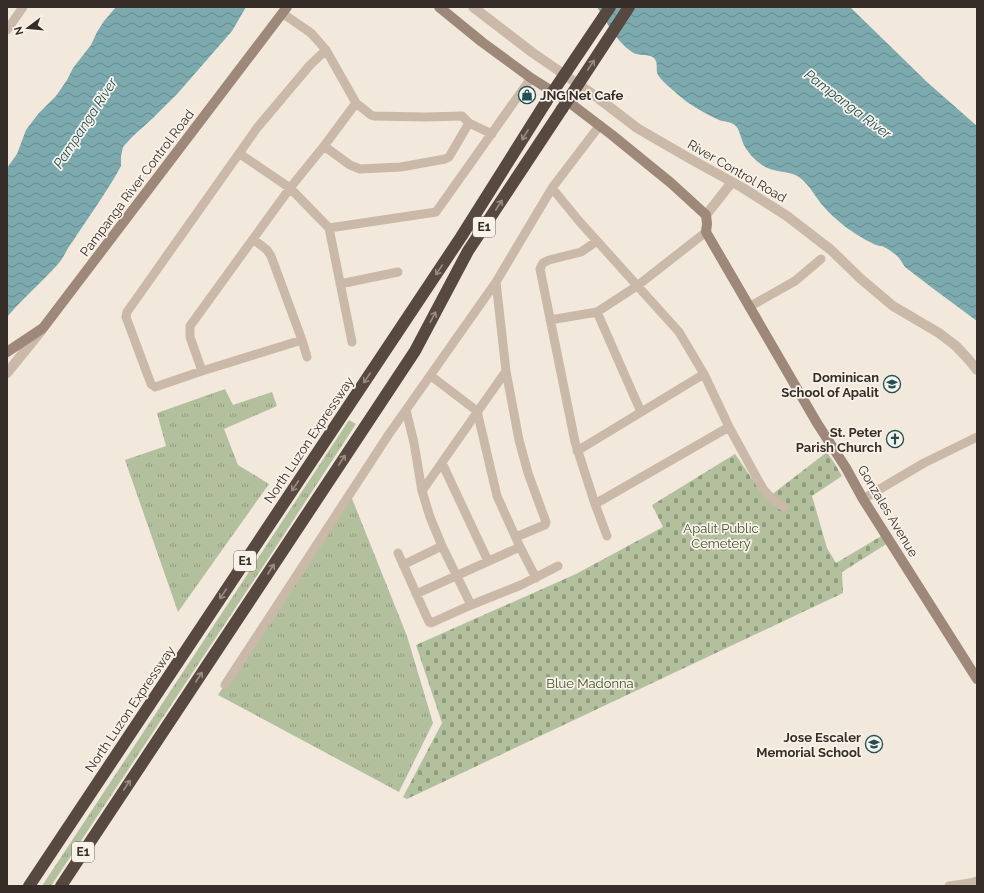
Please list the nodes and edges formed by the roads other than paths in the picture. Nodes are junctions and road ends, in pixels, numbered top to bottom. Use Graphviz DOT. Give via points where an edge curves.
graph roads {
  1 [pos="23,7"];
  2 [pos="439,7"];
  3 [pos="473,7"];
  4 [pos="610,7"];
  5 [pos="629,7"];
  6 [pos="285,10"];
  7 [pos="7,30"];
  8 [pos="326,50"];
  9 [pos="532,78"];
  10 [pos="356,103"];
  11 [pos="469,123"];
  12 [pos="600,125"];
  13 [pos="492,134"];
  14 [pos="324,146"];
  15 [pos="240,154"];
  16 [pos="732,182"];
  17 [pos="290,188"];
  18 [pos="552,188"];
  19 [pos="706,215"];
  20 [pos="329,228"];
  21 [pos="706,232"];
  22 [pos="253,240"];
  23 [pos="597,240"];
  24 [pos="821,259"];
  25 [pos="398,272"];
  26 [pos="496,282"];
  27 [pos="340,284"];
  28 [pos="637,286"];
  29 [pos="749,307"];
  30 [pos="597,312"];
  31 [pos="550,320"];
  32 [pos="43,328"];
  33 [pos="302,340"];
  34 [pos="352,342"];
  35 [pos="7,352"];
  36 [pos="307,357"];
  37 [pos="977,370"];
  38 [pos="202,371"];
  39 [pos="506,371"];
  40 [pos="7,373"];
  41 [pos="704,374"];
  42 [pos="431,376"];
  43 [pos="406,410"];
  44 [pos="477,411"];
  45 [pos="641,412"];
  46 [pos="729,427"];
  47 [pos="977,436"];
  48 [pos="577,451"];
  49 [pos="442,463"];
  50 [pos="422,491"];
  51 [pos="863,499"];
  52 [pos="595,504"];
  53 [pos="784,507"];
  54 [pos="607,536"];
  55 [pos="516,537"];
  56 [pos="442,546"];
  57 [pos="520,547"];
  58 [pos="398,554"];
  59 [pos="488,561"];
  60 [pos="403,565"];
  61 [pos="558,566"];
  62 [pos="456,575"];
  63 [pos="536,578"];
  64 [pos="416,594"];
  65 [pos="471,605"];
  66 [pos="977,679"];
  67 [pos="224,685"];
  68 [pos="971,883"];
  69 [pos="29,886"];
  70 [pos="61,886"];
  71 [pos="950,886"];
  1 -- 7 [label="street"];
  2 -- 9 [label="main road"];
  3 -- 16 [label="street, River Control Road" via="637,128"];
  4 -- 69 [label="highway, North Luzon Expressway / E1, one-way, bridge" via="546,102 461,237"];
  70 -- 5 [label="highway, E1, one-way, bridge" via="415,351 468,251"];
  6 -- 8 [label="street"];
  6 -- 32 [label="main road, Pampanga River Control Road"];
  8 -- 10 [label="street"];
  8 -- 15 [label="street" via="310,65 257,128"];
  9 -- 12 [label="main road"];
  9 -- 13 [label="street"];
  10 -- 11 [label="street" via="374,116 462,116"];
  10 -- 14 [label="street"];
  11 -- 13 [label="street"];
  11 -- 14 [label="street" via="449,157 401,167 360,169 350,165"];
  12 -- 18 [label="street"];
  12 -- 19 [label="main road"];
  13 -- 20 [label="street" via="436,212"];
  14 -- 17 [label="street"];
  15 -- 17 [label="street"];
  15 -- 38 [label="street" via="127,312 126,317 153,386"];
  16 -- 19 [label="street"];
  16 -- 37 [label="street, River Control Road" via="793,220 831,250 893,306 956,346"];
  17 -- 20 [label="street"];
  17 -- 22 [label="street"];
  18 -- 23 [label="street"];
  18 -- 26 [label="street"];
  19 -- 21 [label="main road"];
  20 -- 27 [label="street"];
  21 -- 28 [label="street"];
  21 -- 29 [label="main road, Gonzales Avenue"];
  22 -- 33 [label="street" via="271,256"];
  22 -- 38 [label="street" via="190,326 190,337"];
  23 -- 28 [label="street"];
  23 -- 31 [label="street" via="581,252 543,263 540,269"];
  24 -- 29 [label="street" via="795,281"];
  25 -- 27 [label="street"];
  26 -- 39 [label="street"];
  26 -- 42 [label="street"];
  27 -- 34 [label="street"];
  28 -- 30 [label="street"];
  28 -- 41 [label="street" via="679,332"];
  29 -- 51 [label="main road, Gonzales Avenue"];
  30 -- 31 [label="street"];
  30 -- 45 [label="street"];
  31 -- 48 [label="street"];
  32 -- 35 [label="main road"];
  32 -- 40 [label="street, Pampanga River Control Road"];
  33 -- 36 [label="street"];
  33 -- 38 [label="street"];
  39 -- 44 [label="street"];
  39 -- 55 [label="street" via="528,473 546,522"];
  41 -- 45 [label="street"];
  41 -- 46 [label="street"];
  42 -- 43 [label="street"];
  42 -- 44 [label="street"];
  43 -- 50 [label="street"];
  43 -- 67 [label="street"];
  44 -- 49 [label="street"];
  44 -- 55 [label="street" via="497,496"];
  45 -- 48 [label="street"];
  46 -- 52 [label="street"];
  46 -- 53 [label="street" via="763,489"];
  47 -- 51 [label="street" via="924,463"];
  48 -- 52 [label="street"];
  49 -- 50 [label="street"];
  49 -- 59 [label="street"];
  50 -- 56 [label="street"];
  51 -- 66 [label="main road, Gonzales Avenue"];
  52 -- 54 [label="street"];
  55 -- 57 [label="street"];
  56 -- 60 [label="street"];
  56 -- 62 [label="street"];
  57 -- 59 [label="street"];
  57 -- 63 [label="street"];
  58 -- 60 [label="street"];
  59 -- 62 [label="street"];
  60 -- 64 [label="street"];
  61 -- 63 [label="street"];
  62 -- 64 [label="street"];
  62 -- 65 [label="street"];
  63 -- 65 [label="street"];
  64 -- 65 [label="street" via="431,623"];
  68 -- 71 [label="street"];
}
